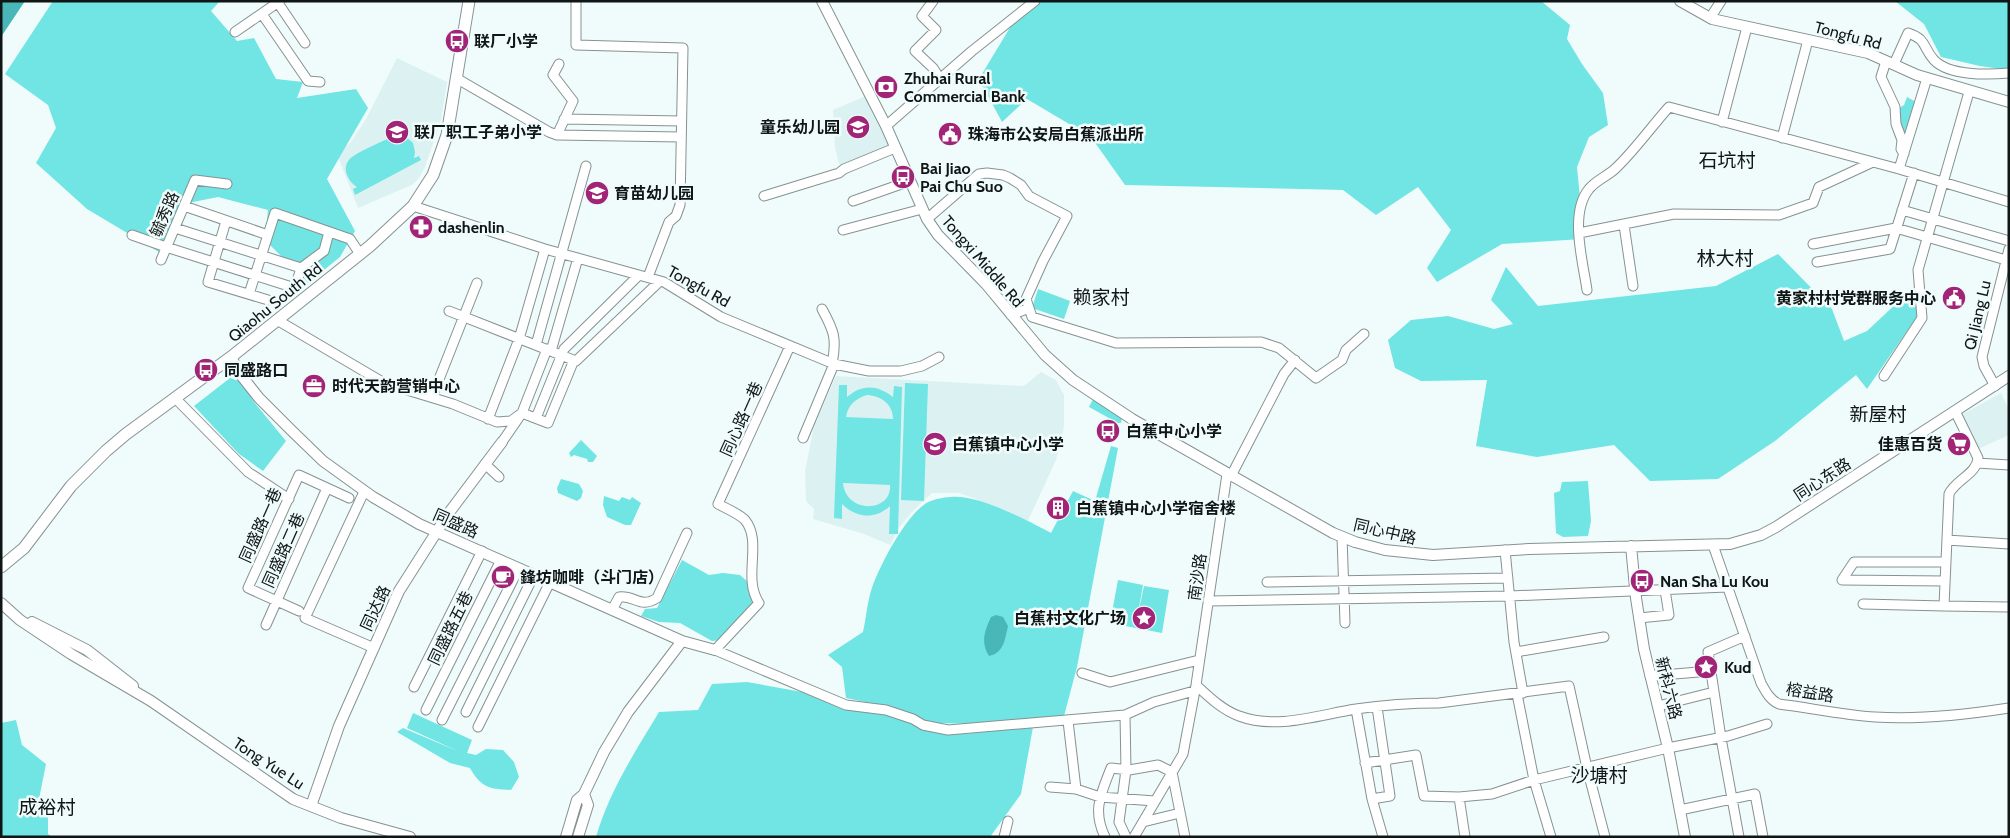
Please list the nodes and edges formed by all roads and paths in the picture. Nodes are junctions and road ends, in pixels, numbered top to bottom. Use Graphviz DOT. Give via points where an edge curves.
graph roads {
  1 [pos="469,1"];
  2 [pos="576,1"];
  3 [pos="822,1"];
  4 [pos="933,1"];
  5 [pos="1035,1"];
  6 [pos="1680,1"];
  7 [pos="1721,1"];
  8 [pos="279,2"];
  9 [pos="262,14"];
  10 [pos="1710,18"];
  11 [pos="1747,27"];
  12 [pos="235,32"];
  13 [pos="1808,40"];
  14 [pos="305,43"];
  15 [pos="1890,63"];
  16 [pos="559,64"];
  17 [pos="2009,73"];
  18 [pos="456,78"];
  19 [pos="1927,78"];
  20 [pos="940,79"];
  21 [pos="320,82"];
  22 [pos="1969,92"];
  23 [pos="2009,102"];
  24 [pos="564,120"];
  25 [pos="682,121"];
  26 [pos="1722,122"];
  27 [pos="886,126"];
  28 [pos="557,135"];
  29 [pos="681,137"];
  30 [pos="1782,138"];
  31 [pos="895,148"];
  32 [pos="1904,154"];
  33 [pos="1873,162"];
  34 [pos="586,166"];
  35 [pos="1899,169"];
  36 [pos="1914,173"];
  37 [pos="910,181"];
  38 [pos="1943,182"];
  39 [pos="227,184"];
  40 [pos="764,196"];
  41 [pos="853,201"];
  42 [pos="2009,202"];
  43 [pos="184,206"];
  44 [pos="413,206"];
  45 [pos="922,209"];
  46 [pos="1902,210"];
  47 [pos="1933,219"];
  48 [pos="927,220"];
  49 [pos="226,221"];
  50 [pos="1624,225"];
  51 [pos="175,228"];
  52 [pos="1896,228"];
  53 [pos="843,230"];
  54 [pos="329,232"];
  55 [pos="1578,233"];
  56 [pos="132,235"];
  57 [pos="268,236"];
  58 [pos="1928,237"];
  59 [pos="2009,241"];
  60 [pos="220,242"];
  61 [pos="1813,244"];
  62 [pos="166,247"];
  63 [pos="545,249"];
  64 [pos="2009,249"];
  65 [pos="360,254"];
  66 [pos="562,254"];
  67 [pos="262,256"];
  68 [pos="578,258"];
  69 [pos="161,260"];
  70 [pos="2006,260"];
  71 [pos="214,262"];
  72 [pos="1817,262"];
  73 [pos="301,268"];
  74 [pos="255,276"];
  75 [pos="644,276"];
  76 [pos="660,281"];
  77 [pos="477,283"];
  78 [pos="1633,286"];
  79 [pos="1587,290"];
  80 [pos="249,294"];
  81 [pos="268,300"];
  82 [pos="1029,308"];
  83 [pos="822,309"];
  84 [pos="449,311"];
  85 [pos="1011,315"];
  86 [pos="464,317"];
  87 [pos="278,320"];
  88 [pos="1364,334"];
  89 [pos="519,339"];
  90 [pos="536,345"];
  91 [pos="790,346"];
  92 [pos="549,350"];
  93 [pos="561,355"];
  94 [pos="231,357"];
  95 [pos="939,357"];
  96 [pos="574,360"];
  97 [pos="1295,360"];
  98 [pos="833,364"];
  99 [pos="1884,376"];
  100 [pos="2009,376"];
  101 [pos="1995,386"];
  102 [pos="432,397"];
  103 [pos="175,398"];
  104 [pos="1956,411"];
  105 [pos="522,413"];
  106 [pos="536,418"];
  107 [pos="488,419"];
  108 [pos="803,438"];
  109 [pos="502,442"];
  110 [pos="1977,463"];
  111 [pos="485,464"];
  112 [pos="2009,465"];
  113 [pos="1229,475"];
  114 [pos="499,477"];
  115 [pos="327,488"];
  116 [pos="363,494"];
  117 [pos="349,498"];
  118 [pos="289,499"];
  119 [pos="436,531"];
  120 [pos="687,533"];
  121 [pos="1342,537"];
  122 [pos="1947,540"];
  123 [pos="2009,544"];
  124 [pos="1713,545"];
  125 [pos="1631,546"];
  126 [pos="1506,550"];
  127 [pos="482,551"];
  128 [pos="501,560"];
  129 [pos="1945,562"];
  130 [pos="1,567"];
  131 [pos="518,568"];
  132 [pos="534,575"];
  133 [pos="1508,578"];
  134 [pos="1344,580"];
  135 [pos="1945,581"];
  136 [pos="550,582"];
  137 [pos="1266,582"];
  138 [pos="1727,587"];
  139 [pos="1665,590"];
  140 [pos="1635,591"];
  141 [pos="1510,596"];
  142 [pos="1344,599"];
  143 [pos="276,601"];
  144 [pos="1208,601"];
  145 [pos="1,603"];
  146 [pos="1863,604"];
  147 [pos="1944,606"];
  148 [pos="2009,607"];
  149 [pos="612,610"];
  150 [pos="299,612"];
  151 [pos="1639,618"];
  152 [pos="1345,623"];
  153 [pos="266,625"];
  154 [pos="1604,636"];
  155 [pos="1745,636"];
  156 [pos="682,642"];
  157 [pos="374,648"];
  158 [pos="714,650"];
  159 [pos="1516,652"];
  160 [pos="1199,660"];
  161 [pos="1711,671"];
  162 [pos="1082,674"];
  163 [pos="1650,676"];
  164 [pos="414,686"];
  165 [pos="1195,688"];
  166 [pos="1714,692"];
  167 [pos="1520,693"];
  168 [pos="1658,706"];
  169 [pos="1377,707"];
  170 [pos="2009,708"];
  171 [pos="1356,709"];
  172 [pos="426,710"];
  173 [pos="466,712"];
  174 [pos="1125,716"];
  175 [pos="442,720"];
  176 [pos="1068,721"];
  177 [pos="1767,724"];
  178 [pos="478,727"];
  179 [pos="1721,738"];
  180 [pos="1668,748"];
  181 [pos="1385,760"];
  182 [pos="1365,762"];
  183 [pos="1587,768"];
  184 [pos="1126,770"];
  185 [pos="1172,772"];
  186 [pos="1534,780"];
  187 [pos="1050,787"];
  188 [pos="1076,789"];
  189 [pos="584,794"];
  190 [pos="1459,797"];
  191 [pos="1100,798"];
  192 [pos="1122,799"];
  193 [pos="1372,799"];
  194 [pos="1732,799"];
  195 [pos="1155,801"];
  196 [pos="311,806"];
  197 [pos="1680,810"];
  198 [pos="1180,813"];
  199 [pos="1008,821"];
  200 [pos="1143,822"];
  201 [pos="566,834"];
  202 [pos="410,837"];
  203 [pos="578,837"];
  204 [pos="1004,837"];
  205 [pos="1105,837"];
  206 [pos="1126,837"];
  207 [pos="1134,837"];
  208 [pos="1185,837"];
  209 [pos="1384,837"];
  210 [pos="1465,837"];
  211 [pos="1551,837"];
  212 [pos="1605,837"];
  213 [pos="1685,837"];
  214 [pos="1739,837"];
  215 [pos="1763,837"];
  1 -- 18 [label="main road, Qiaohu South Rd"];
  2 -- 25 [label="street" via="576,45 683,48"];
  3 -- 27 [label="street, Tongxi Middle Rd"];
  4 -- 20 [label="street" via="922,16 936,30 915,51"];
  5 -- 20 [label="street"];
  6 -- 10 [label="street, Tongfu Rd"];
  7 -- 10 [label="street"];
  8 -- 9 [label="street"];
  8 -- 14 [label="street"];
  9 -- 12 [label="street"];
  9 -- 21 [label="street" via="308,81"];
  10 -- 11 [label="street, Tongfu Rd"];
  11 -- 13 [label="street, Tongfu Rd"];
  11 -- 26 [label="street"];
  13 -- 15 [label="street, Tongfu Rd" via="1868,53"];
  13 -- 30 [label="street"];
  15 -- 17 [label="street" via="1908,33 1920,37 1934,61 1944,66 1970,74"];
  15 -- 19 [label="street, Tongfu Rd"];
  15 -- 32 [label="street" via="1881,77 1895,107 1896,124 1902,140 1900,149"];
  16 -- 24 [label="street" via="553,75 573,101"];
  18 -- 28 [label="street"];
  18 -- 44 [label="main road, Qiaohu South Rd" via="450,122 440,158 433,176"];
  19 -- 22 [label="street, Tongfu Rd"];
  19 -- 32 [label="street"];
  20 -- 27 [label="street"];
  22 -- 23 [label="street, Tongfu Rd"];
  22 -- 38 [label="street"];
  24 -- 25 [label="street"];
  24 -- 28 [label="street"];
  25 -- 29 [label="street"];
  26 -- 30 [label="street"];
  26 -- 55 [label="street" via="1668,107 1616,168 1588,190 1582,204"];
  27 -- 31 [label="street, Tongxi Middle Rd"];
  28 -- 29 [label="street"];
  29 -- 75 [label="street" via="680,205"];
  30 -- 33 [label="street"];
  31 -- 37 [label="street, Tongxi Middle Rd"];
  31 -- 40 [label="street" via="839,173"];
  32 -- 35 [label="street"];
  33 -- 35 [label="street"];
  33 -- 50 [label="street" via="1819,187 1813,203 1779,215 1674,214"];
  34 -- 66 [label="street"];
  35 -- 36 [label="street"];
  36 -- 38 [label="street"];
  36 -- 46 [label="street"];
  37 -- 41 [label="street"];
  37 -- 45 [label="street, Tongxi Middle Rd"];
  38 -- 42 [label="street"];
  38 -- 47 [label="street"];
  39 -- 43 [label="street, 毓秀路" via="195,180"];
  43 -- 49 [label="street"];
  43 -- 51 [label="street, 毓秀路"];
  44 -- 63 [label="street, Tongfu Rd"];
  44 -- 65 [label="main road, Qiaohu South Rd"];
  45 -- 48 [label="street, Tongxi Middle Rd"];
  45 -- 53 [label="street"];
  46 -- 47 [label="street"];
  46 -- 52 [label="street"];
  47 -- 58 [label="street"];
  47 -- 59 [label="street"];
  48 -- 82 [label="street" via="979,174 987,173 1010,178 1029,196 1067,216 1026,299"];
  48 -- 85 [label="street, Tongxi Middle Rd"];
  49 -- 57 [label="street"];
  49 -- 60 [label="street"];
  50 -- 55 [label="street"];
  50 -- 78 [label="street"];
  51 -- 60 [label="street"];
  51 -- 62 [label="street, 毓秀路"];
  52 -- 58 [label="street"];
  52 -- 61 [label="street"];
  52 -- 72 [label="street" via="1890,249"];
  54 -- 57 [label="street" via="275,214"];
  54 -- 65 [label="street" via="350,239"];
  54 -- 73 [label="street" via="324,251"];
  55 -- 79 [label="street"];
  56 -- 62 [label="street"];
  57 -- 67 [label="street"];
  58 -- 70 [label="street"];
  58 -- 99 [label="street" via="1918,270 1922,318"];
  60 -- 67 [label="street"];
  60 -- 71 [label="street"];
  62 -- 69 [label="street, 毓秀路"];
  62 -- 71 [label="street"];
  63 -- 66 [label="street, Tongfu Rd"];
  63 -- 89 [label="street"];
  64 -- 70 [label="street, Qi Jiang Lu"];
  65 -- 87 [label="main road, Qiaohu South Rd"];
  66 -- 68 [label="street, Tongfu Rd"];
  66 -- 90 [label="street"];
  67 -- 73 [label="street"];
  67 -- 74 [label="street"];
  68 -- 75 [label="street, Tongfu Rd"];
  68 -- 92 [label="street"];
  70 -- 101 [label="street, Qi Jiang Lu" via="1982,357"];
  71 -- 74 [label="street"];
  71 -- 80 [label="street" via="208,282"];
  73 -- 74 [label="street" via="295,288"];
  74 -- 80 [label="street"];
  75 -- 76 [label="street, Tongfu Rd"];
  75 -- 93 [label="street"];
  76 -- 91 [label="street, Tongfu Rd" via="721,317"];
  76 -- 96 [label="street"];
  77 -- 86 [label="street"];
  80 -- 81 [label="street"];
  82 -- 85 [label="street"];
  82 -- 97 [label="street" via="1032,316 1116,343 1261,342 1279,348"];
  83 -- 98 [label="street" via="834,335"];
  84 -- 86 [label="street"];
  85 -- 113 [label="street, 同心中路" via="1045,355 1073,380 1132,419"];
  86 -- 89 [label="street"];
  86 -- 102 [label="street"];
  87 -- 94 [label="main road, Qiaohu South Rd"];
  87 -- 102 [label="street" via="374,378"];
  88 -- 97 [label="street" via="1346,350 1342,360 1316,378"];
  89 -- 90 [label="street"];
  89 -- 107 [label="street"];
  90 -- 92 [label="street"];
  91 -- 98 [label="street, Tongfu Rd"];
  91 -- 158 [label="street, 同心路一巷" via="718,504 742,518 750,531 751,584 759,603"];
  92 -- 93 [label="street"];
  92 -- 105 [label="street"];
  93 -- 96 [label="street"];
  93 -- 106 [label="street"];
  94 -- 103 [label="main road, Qiaohu South Rd"];
  94 -- 119 [label="street, 同盛路" via="260,398 323,461 373,497"];
  95 -- 98 [label="street, Tongfu Rd" via="922,366 901,371 868,371"];
  96 -- 106 [label="street" via="548,423"];
  97 -- 113 [label="street, 南沙路" via="1284,374"];
  98 -- 108 [label="street"];
  100 -- 101 [label="street, 同心东路"];
  101 -- 104 [label="street, 同心东路"];
  102 -- 107 [label="street"];
  103 -- 118 [label="street" via="248,472"];
  103 -- 130 [label="main road, Qiaohu South Rd" via="86,469 34,537"];
  104 -- 110 [label="street" via="1977,453"];
  104 -- 124 [label="street, 同心东路" via="1776,527 1745,541"];
  105 -- 106 [label="street"];
  105 -- 107 [label="street" via="502,423"];
  105 -- 109 [label="street"];
  109 -- 111 [label="street, 同达路"];
  110 -- 112 [label="street"];
  110 -- 122 [label="street" via="1949,494"];
  111 -- 114 [label="street"];
  111 -- 119 [label="street, 同达路"];
  113 -- 121 [label="street, 同心中路"];
  113 -- 144 [label="street, 南沙路"];
  115 -- 117 [label="street"];
  115 -- 118 [label="street, 同盛路一巷" via="299,475"];
  115 -- 143 [label="street, 同盛路二巷"];
  116 -- 157 [label="street" via="305,618"];
  118 -- 143 [label="street, 同盛路一巷" via="248,588"];
  119 -- 127 [label="street, 同盛路"];
  119 -- 157 [label="street, 同达路" via="399,591"];
  120 -- 149 [label="street" via="657,598 642,603 620,597"];
  121 -- 126 [label="street, 同心中路" via="1370,547 1410,554"];
  121 -- 134 [label="street"];
  122 -- 123 [label="street"];
  122 -- 129 [label="street"];
  124 -- 125 [label="street, 同心东路"];
  124 -- 138 [label="street, 榕益路"];
  125 -- 126 [label="street, 同心中路"];
  125 -- 140 [label="street, 新科六路"];
  126 -- 133 [label="street"];
  127 -- 128 [label="street, 同盛路"];
  127 -- 164 [label="street"];
  128 -- 131 [label="street, 同盛路"];
  128 -- 172 [label="street, 同盛路五巷"];
  129 -- 135 [label="street"];
  129 -- 135 [label="street" via="1854,562 1842,580"];
  131 -- 132 [label="street, 同盛路"];
  131 -- 175 [label="street"];
  132 -- 136 [label="street, 同盛路"];
  132 -- 173 [label="street"];
  133 -- 134 [label="street"];
  133 -- 141 [label="street"];
  134 -- 137 [label="street"];
  134 -- 142 [label="street"];
  135 -- 147 [label="street"];
  136 -- 149 [label="street, 同盛路"];
  136 -- 178 [label="street"];
  138 -- 139 [label="street"];
  138 -- 155 [label="street, 榕益路"];
  139 -- 140 [label="street"];
  139 -- 151 [label="street" via="1669,615"];
  140 -- 141 [label="street"];
  140 -- 151 [label="street, 新科六路"];
  141 -- 142 [label="street"];
  141 -- 159 [label="street"];
  142 -- 144 [label="street"];
  142 -- 152 [label="street"];
  143 -- 150 [label="street"];
  143 -- 153 [label="street, 同盛路二巷"];
  144 -- 160 [label="street, 南沙路"];
  145 -- 196 [label="street, Tong Yue Lu" via="12,613 87,650 121,674 150,701 293,799"];
  146 -- 147 [label="street"];
  147 -- 148 [label="street"];
  149 -- 156 [label="street, 同盛路"];
  151 -- 163 [label="street, 新科六路"];
  154 -- 159 [label="street"];
  155 -- 161 [label="street" via="1708,652"];
  155 -- 170 [label="street, 榕益路" via="1761,684 1779,704 1874,717 1918,718"];
  156 -- 158 [label="street, 同盛路"];
  156 -- 189 [label="street" via="628,712"];
  157 -- 196 [label="street, 同达路" via="338,726"];
  158 -- 176 [label="street" via="846,705 886,710 936,729"];
  159 -- 167 [label="street"];
  160 -- 162 [label="street" via="1110,682"];
  160 -- 165 [label="street, 南沙路"];
  161 -- 163 [label="street"];
  161 -- 166 [label="street"];
  163 -- 168 [label="street, 新科六路"];
  165 -- 171 [label="street" via="1239,716 1264,721 1289,722"];
  165 -- 174 [label="street"];
  165 -- 185 [label="street, 南沙路" via="1182,754"];
  166 -- 168 [label="street"];
  166 -- 179 [label="street"];
  167 -- 169 [label="street"];
  167 -- 183 [label="street" via="1569,686"];
  167 -- 186 [label="street"];
  168 -- 180 [label="street, 新科六路"];
  169 -- 171 [label="street"];
  169 -- 181 [label="street"];
  171 -- 182 [label="street"];
  174 -- 176 [label="street"];
  174 -- 184 [label="street"];
  176 -- 188 [label="street"];
  177 -- 179 [label="street"];
  179 -- 180 [label="street"];
  179 -- 194 [label="street"];
  180 -- 183 [label="street"];
  180 -- 197 [label="street, 新科六路"];
  181 -- 182 [label="street"];
  181 -- 190 [label="street" via="1416,755 1424,796"];
  181 -- 193 [label="street" via="1390,796"];
  182 -- 193 [label="street"];
  183 -- 186 [label="street"];
  183 -- 212 [label="street"];
  184 -- 185 [label="street" via="1158,765"];
  184 -- 191 [label="street" via="1112,768"];
  184 -- 192 [label="street"];
  185 -- 195 [label="street, 南沙路"];
  185 -- 198 [label="street"];
  186 -- 190 [label="street" via="1492,794"];
  186 -- 211 [label="street"];
  187 -- 188 [label="street"];
  188 -- 191 [label="street"];
  189 -- 201 [label="street" via="577,800"];
  189 -- 203 [label="street" via="588,804"];
  190 -- 210 [label="street"];
  191 -- 192 [label="street"];
  191 -- 205 [label="street" via="1098,823"];
  192 -- 195 [label="street"];
  192 -- 206 [label="street" via="1119,822"];
  193 -- 209 [label="street"];
  194 -- 197 [label="street"];
  194 -- 214 [label="street"];
  194 -- 215 [label="street" via="1755,794"];
  195 -- 200 [label="street, 南沙路"];
  196 -- 202 [label="street, Tong Yue Lu"];
  197 -- 213 [label="street, 新科六路"];
  198 -- 200 [label="street"];
  198 -- 208 [label="street"];
  199 -- 204 [label="street"];
  200 -- 207 [label="street, 南沙路"];
}
